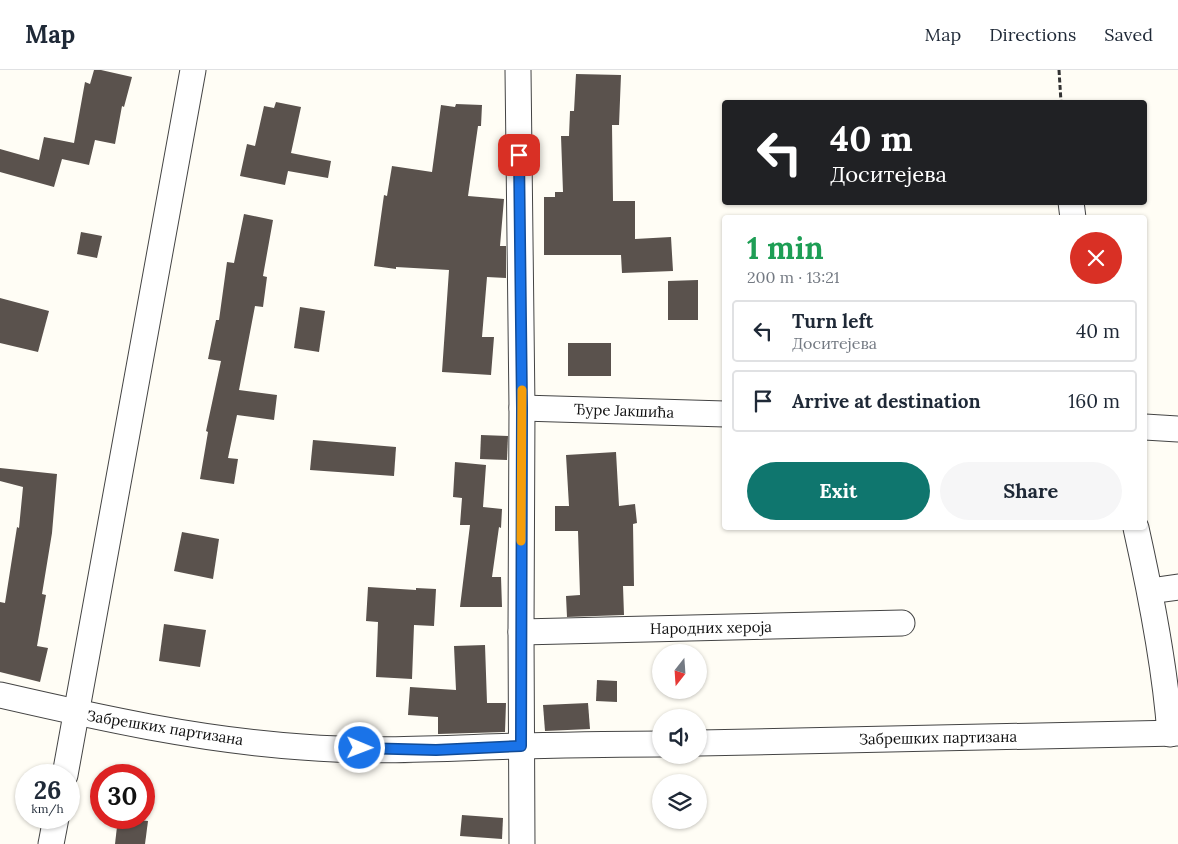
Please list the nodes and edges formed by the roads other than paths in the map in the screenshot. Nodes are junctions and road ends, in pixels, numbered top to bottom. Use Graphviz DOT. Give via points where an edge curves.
graph roads {
  1 [pos="193,70"];
  2 [pos="518,70"];
  3 [pos="522,408"];
  4 [pos="722,414"];
  5 [pos="1147,427"];
  6 [pos="1178,429"];
  7 [pos="1136,530"];
  8 [pos="1178,587"];
  9 [pos="1150,591"];
  10 [pos="902,623"];
  11 [pos="521,632"];
  12 [pos="0,694"];
  13 [pos="77,713"];
  14 [pos="1174,734"];
  15 [pos="707,743"];
  16 [pos="652,744"];
  17 [pos="521,746"];
  18 [pos="67,764"];
  19 [pos="54,829"];
  20 [pos="51,844"];
  21 [pos="522,844"];
  1 -- 13 [label="street"];
  2 -- 3 [label="street"];
  3 -- 4 [label="street, Ђуре Јакшића"];
  3 -- 11 [label="street"];
  5 -- 6 [label="street"];
  7 -- 9 [label="street"];
  8 -- 9 [label="street"];
  9 -- 14 [label="street"];
  10 -- 11 [label="street, Народних хероја"];
  11 -- 17 [label="street"];
  12 -- 13 [label="street, Забрешких партизана"];
  13 -- 17 [label="street, Забрешких партизана" via="200,737 303,747 436,750"];
  13 -- 18 [label="street"];
  14 -- 15 [label="street, Забрешких партизана"];
  16 -- 17 [label="street, Забрешких партизана"];
  17 -- 21 [label="street"];
  19 -- 20 [label="street"];
}
